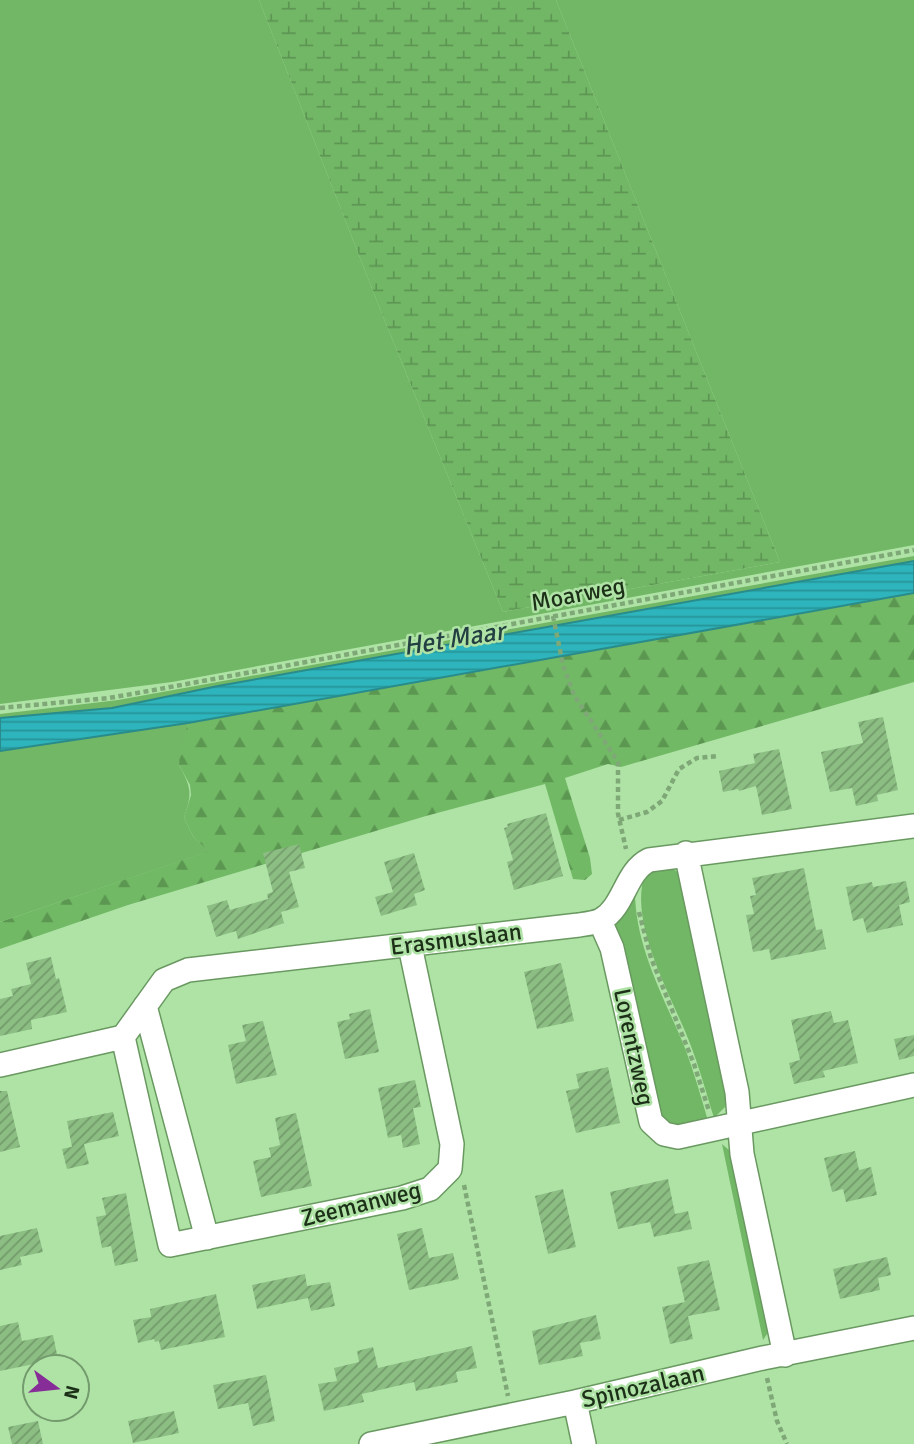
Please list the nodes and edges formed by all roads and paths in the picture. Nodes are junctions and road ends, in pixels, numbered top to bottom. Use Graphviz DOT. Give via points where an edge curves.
graph roads {
  1 [pos="914,550"];
  2 [pos="553,616"];
  3 [pos="563,665"];
  4 [pos="0,708"];
  5 [pos="719,756"];
  6 [pos="619,820"];
  7 [pos="914,826"];
  8 [pos="686,853"];
  9 [pos="600,921"];
  10 [pos="410,946"];
  11 [pos="145,1006"];
  12 [pos="123,1037"];
  13 [pos="0,1065"];
  14 [pos="914,1085"];
  15 [pos="741,1122"];
  16 [pos="450,1169"];
  17 [pos="207,1238"];
  18 [pos="914,1328"];
  19 [pos="774,1357"];
  20 [pos="575,1402"];
  21 [pos="512,1414"];
  22 [pos="372,1444"];
  23 [pos="584,1444"];
  24 [pos="787,1444"];
  1 -- 2 [label="path, Moarweg"];
  2 -- 3 [label="path"];
  2 -- 4 [label="path, Moarweg" via="132,694"];
  5 -- 6 [label="path" via="697,758 679,769 662,802 647,813"];
  7 -- 8 [label="street"];
  8 -- 9 [label="street" via="640,864 614,909"];
  8 -- 15 [label="street"];
  9 -- 10 [label="street, Erasmuslaan"];
  9 -- 15 [label="street, Lorentzweg" via="612,948 651,1122 663,1135 678,1137"];
  10 -- 11 [label="street, Erasmuslaan" via="188,970 164,980"];
  10 -- 16 [label="street, Zeemanweg" via="452,1144"];
  11 -- 12 [label="street, Erasmuslaan"];
  11 -- 17 [label="street"];
  12 -- 13 [label="street"];
  12 -- 17 [label="street, Zeemanweg" via="170,1245"];
  14 -- 15 [label="street, Lorentzweg"];
  15 -- 19 [label="street"];
  16 -- 17 [label="street, Zeemanweg" via="430,1189 402,1198"];
  16 -- 21 [label="path" via="464,1187"];
  18 -- 19 [label="street, Spinozalaan"];
  19 -- 20 [label="street, Spinozalaan"];
  19 -- 24 [label="path" via="777,1422"];
  20 -- 21 [label="street, Spinozalaan"];
  20 -- 23 [label="street"];
  21 -- 22 [label="street, Spinozalaan"];
}
